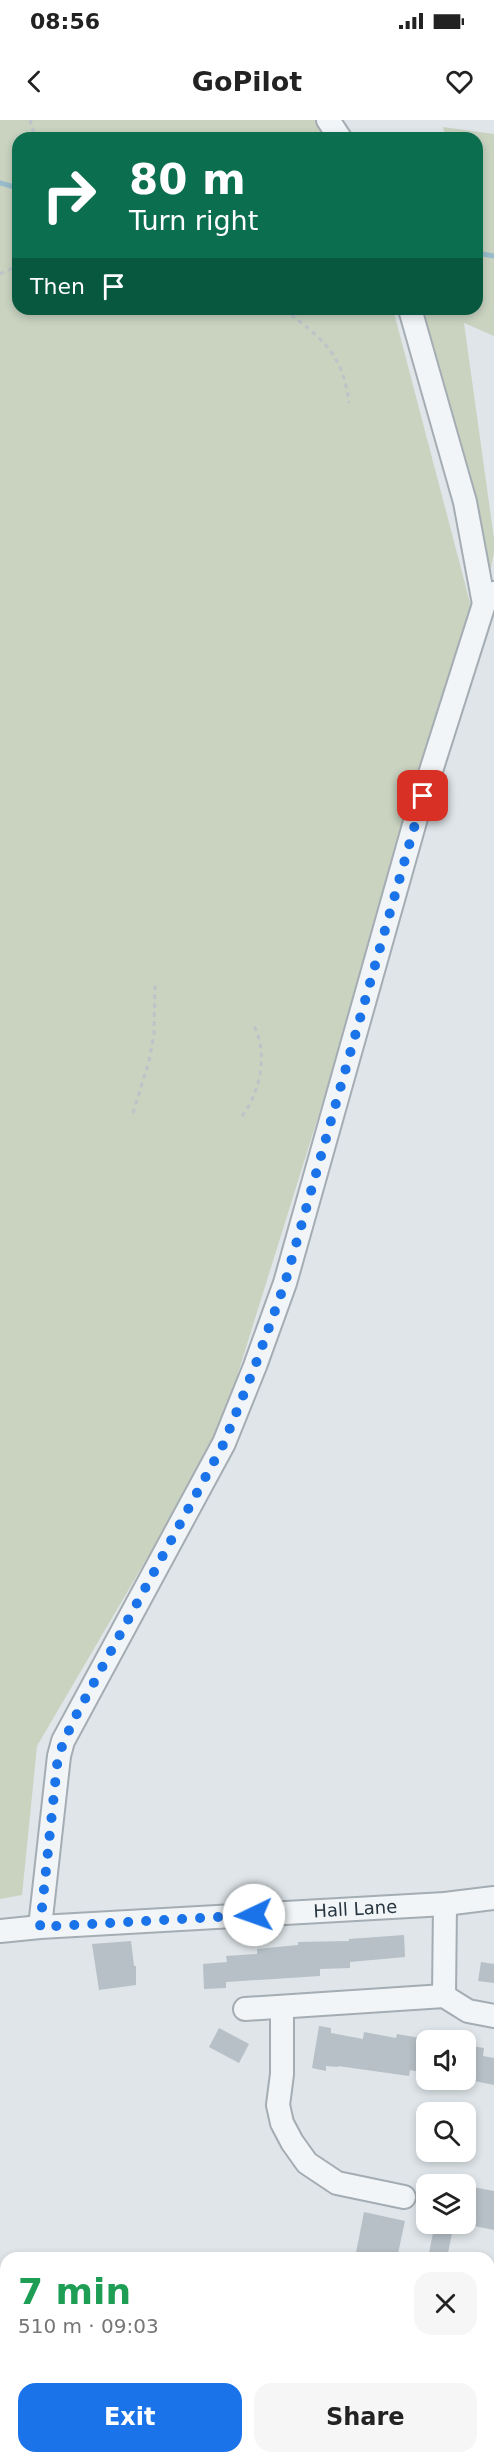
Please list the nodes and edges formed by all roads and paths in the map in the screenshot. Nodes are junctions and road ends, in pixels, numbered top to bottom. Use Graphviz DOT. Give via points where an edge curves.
graph roads {
  1 [pos="292,315"];
  2 [pos="412,315"];
  3 [pos="349,403"];
  4 [pos="489,598"];
  5 [pos="155,985"];
  6 [pos="254,1026"];
  7 [pos="133,1113"];
  8 [pos="242,1116"];
  9 [pos="494,1898"];
  10 [pos="445,1904"];
  11 [pos="40,1927"];
  12 [pos="0,1931"];
  13 [pos="444,1996"];
  14 [pos="282,2007"];
  15 [pos="245,2009"];
  16 [pos="494,2016"];
  17 [pos="404,2197"];
  1 -- 3 [label="path" via="334,354 346,382"];
  2 -- 4 [label="street"];
  4 -- 11 [label="street" via="416,818 285,1283 259,1356 224,1443 63,1741 58,1756"];
  5 -- 7 [label="path" via="153,1043"];
  6 -- 8 [label="path" via="262,1054 257,1084"];
  9 -- 10 [label="street, Hall Lane"];
  10 -- 11 [label="street, Hall Lane"];
  10 -- 13 [label="street"];
  11 -- 12 [label="street, Hall Lane"];
  13 -- 14 [label="street"];
  13 -- 16 [label="street" via="468,2011"];
  14 -- 15 [label="street"];
  14 -- 17 [label="street" via="278,2105 292,2142 307,2163 337,2183"];
}
